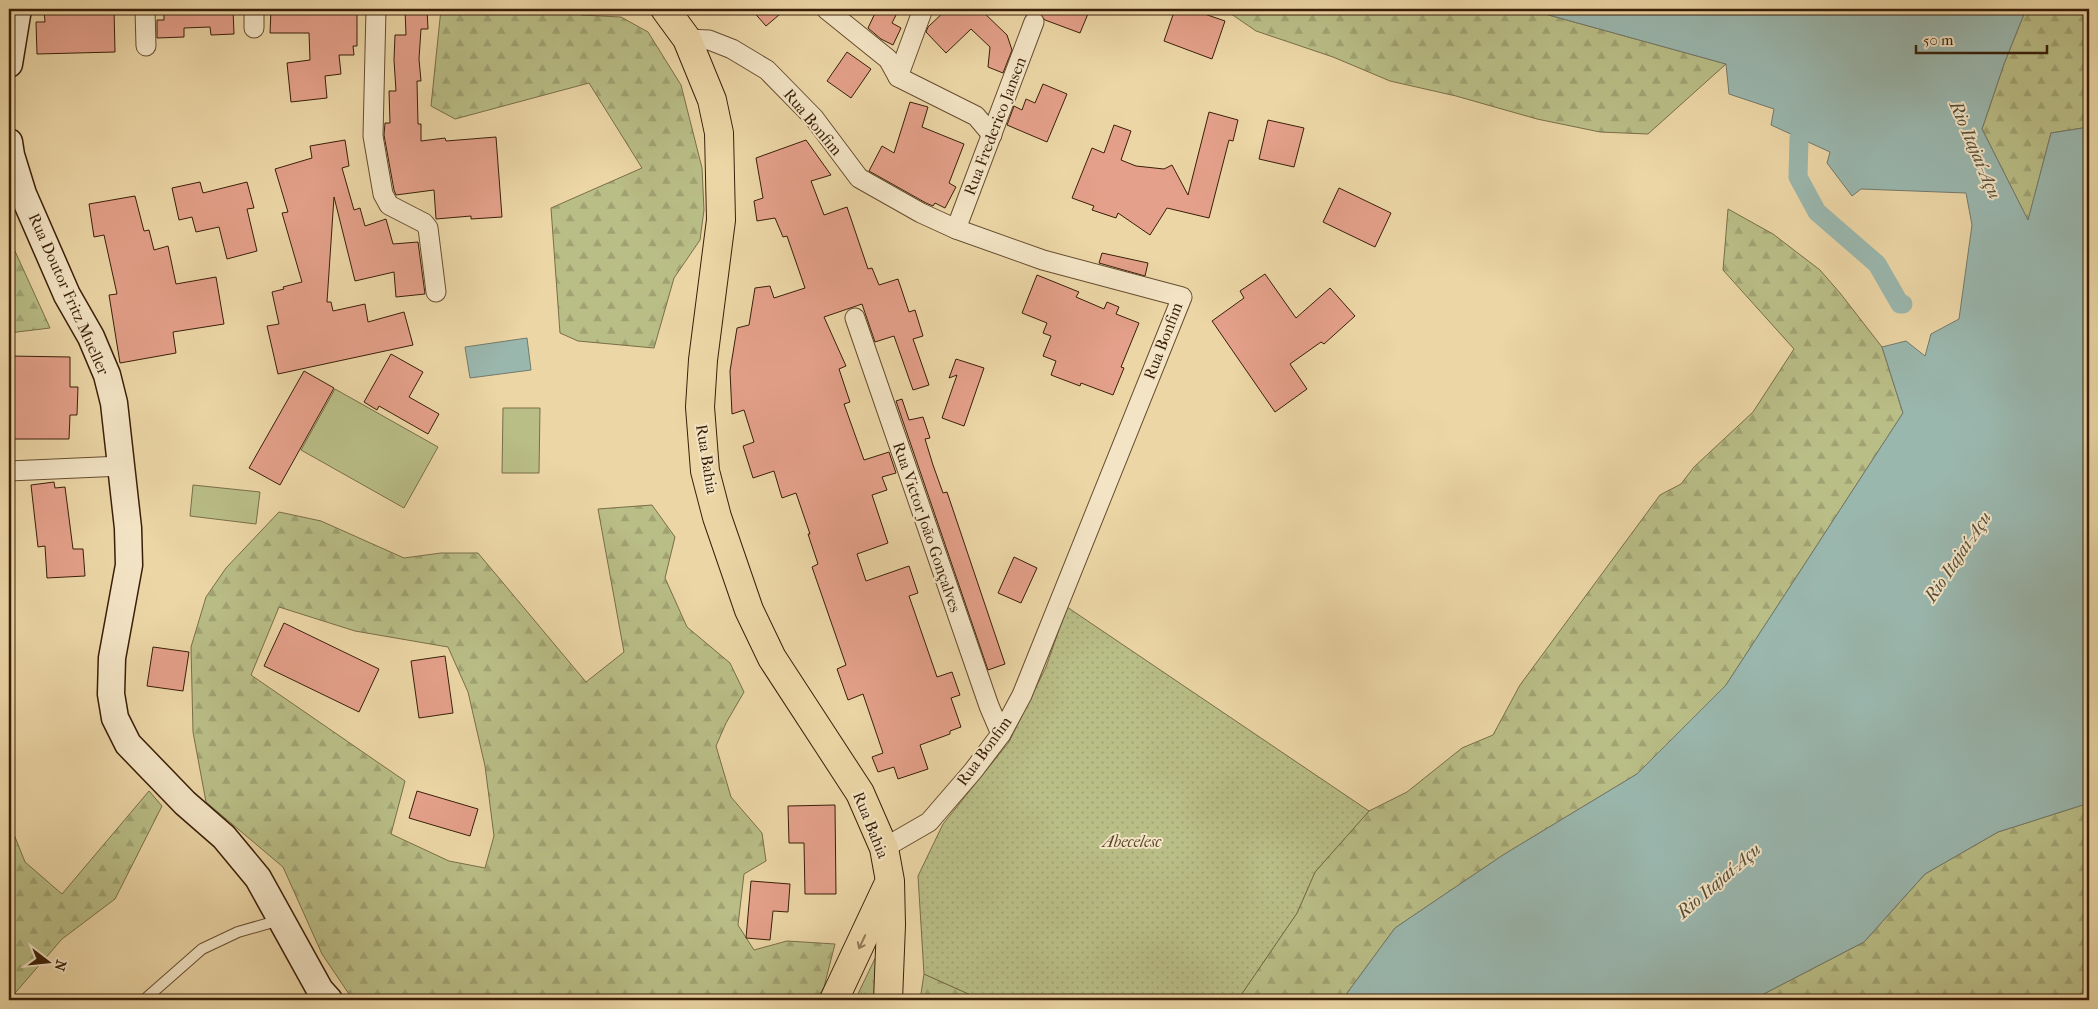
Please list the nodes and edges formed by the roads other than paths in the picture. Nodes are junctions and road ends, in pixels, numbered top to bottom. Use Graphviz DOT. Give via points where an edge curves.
graph roads {
  1 [pos="18,9"];
  2 [pos="145,9"];
  3 [pos="254,9"];
  4 [pos="376,9"];
  5 [pos="665,9"];
  6 [pos="923,9"];
  7 [pos="830,10"];
  8 [pos="1034,22"];
  9 [pos="254,28"];
  10 [pos="687,39"];
  11 [pos="146,46"];
  12 [pos="9,64"];
  13 [pos="898,77"];
  14 [pos="992,135"];
  15 [pos="9,142"];
  16 [pos="16,191"];
  17 [pos="956,229"];
  18 [pos="436,292"];
  19 [pos="854,318"];
  20 [pos="122,466"];
  21 [pos="9,471"];
  22 [pos="1001,734"];
  23 [pos="884,848"];
  24 [pos="890,881"];
  25 [pos="280,920"];
  26 [pos="321,995"];
  27 [pos="144,1000"];
  28 [pos="834,1000"];
  29 [pos="888,1000"];
  1 -- 12 [label="street"];
  2 -- 11 [label="street"];
  3 -- 9 [label="street"];
  4 -- 18 [label="street" via="374,136 383,194 389,205 428,228"];
  5 -- 10 [label="main road, Rua Bahia"];
  6 -- 13 [label="street"];
  7 -- 13 [label="street" via="888,59"];
  8 -- 14 [label="street, Rua Frederico Jansen"];
  10 -- 17 [label="street, Rua Bonfim" via="709,40 732,49 767,70 814,118 859,178 921,214"];
  10 -- 23 [label="main road, Rua Bahia" via="712,100 719,133 721,174 721,220 700,407 705,472 749,610 772,658 860,793"];
  13 -- 14 [label="street" via="976,116"];
  14 -- 17 [label="street, Rua Frederico Jansen"];
  15 -- 16 [label="street, Rua Doutor Fritz Mueller"];
  16 -- 20 [label="street, Rua Doutor Fritz Mueller" via="91,337 107,375"];
  17 -- 22 [label="street, Rua Bonfim" via="1044,260 1182,297 1022,695"];
  19 -- 22 [label="street, Rua Victor João Gonçalves"];
  20 -- 21 [label="street"];
  20 -- 25 [label="street, Rua Doutor Fritz Mueller" via="129,565 112,658 111,694 115,718 128,744 146,764 242,857 258,878"];
  22 -- 23 [label="street, Rua Bonfim" via="928,822"];
  23 -- 24 [label="main road, Rua Bahia"];
  24 -- 28 [label="main road, Rua Bahia, one-way"];
  24 -- 29 [label="main road, Rua Bahia"];
  25 -- 26 [label="street, Rua Doutor Fritz Mueller"];
  25 -- 27 [label="lane" via="238,932 202,949"];
}
